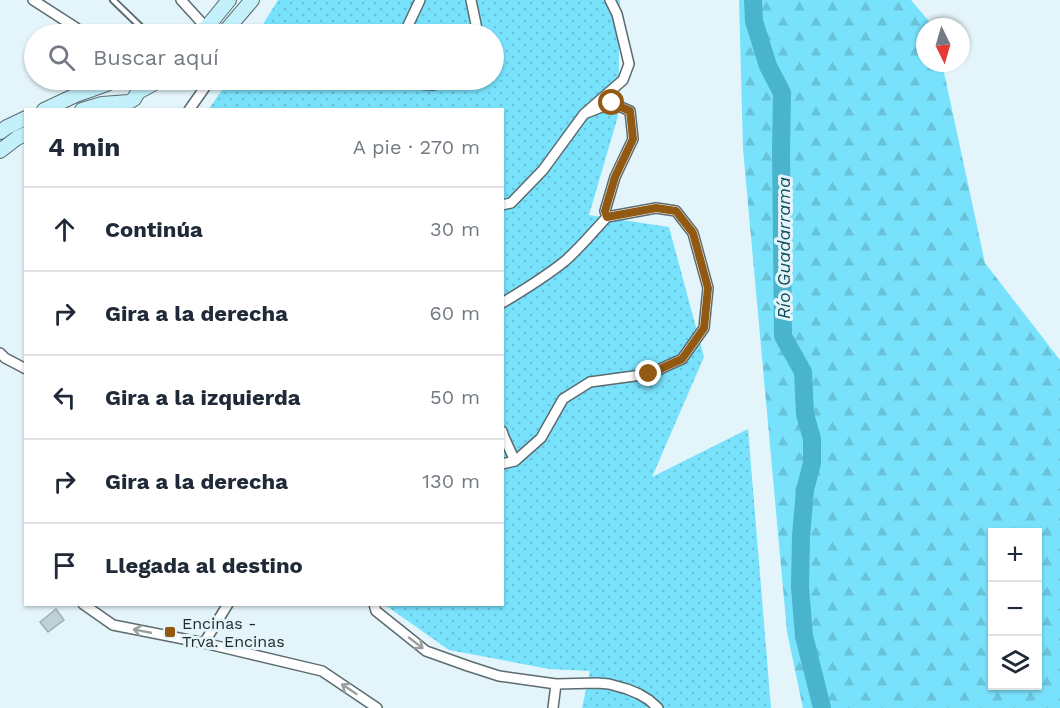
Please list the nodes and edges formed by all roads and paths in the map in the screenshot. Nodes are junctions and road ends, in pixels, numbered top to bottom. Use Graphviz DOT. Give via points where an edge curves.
graph roads {
  1 [pos="33,0"];
  2 [pos="113,0"];
  3 [pos="181,0"];
  4 [pos="230,0"];
  5 [pos="252,0"];
  6 [pos="420,0"];
  7 [pos="471,0"];
  8 [pos="610,0"];
  9 [pos="70,24"];
  10 [pos="138,24"];
  11 [pos="199,24"];
  12 [pos="211,24"];
  13 [pos="232,24"];
  14 [pos="409,24"];
  15 [pos="476,24"];
  16 [pos="89,90"];
  17 [pos="108,90"];
  18 [pos="203,90"];
  19 [pos="130,97"];
  20 [pos="49,108"];
  21 [pos="89,108"];
  22 [pos="190,108"];
  23 [pos="584,114"];
  24 [pos="24,119"];
  25 [pos="0,132"];
  26 [pos="24,135"];
  27 [pos="0,152"];
  28 [pos="504,205"];
  29 [pos="607,217"];
  30 [pos="504,302"];
  31 [pos="0,353"];
  32 [pos="24,368"];
  33 [pos="504,437"];
  34 [pos="515,461"];
  35 [pos="504,464"];
  36 [pos="86,606"];
  37 [pos="227,606"];
  38 [pos="375,606"];
  39 [pos="204,643"];
  40 [pos="556,684"];
  41 [pos="377,708"];
  42 [pos="553,708"];
  43 [pos="658,708"];
  1 -- 9 [label="street"];
  2 -- 10 [label="lane"];
  3 -- 11 [label="street"];
  4 -- 12 [label="street"];
  5 -- 13 [label="street"];
  6 -- 14 [label="street"];
  7 -- 15 [label="street"];
  8 -- 23 [label="street" via="629,64 623,80"];
  16 -- 20 [label="street"];
  17 -- 19 [label="street" via="110,98"];
  18 -- 22 [label="street"];
  19 -- 21 [label="street"];
  23 -- 28 [label="street" via="543,170 511,203"];
  23 -- 29 [label="street" via="612,103 630,111 633,139 615,177 605,211"];
  24 -- 25 [label="street"];
  26 -- 27 [label="street"];
  29 -- 30 [label="street" via="566,260"];
  29 -- 34 [label="street" via="656,208 676,211 693,233 708,288 704,328 682,359 649,374 590,382 563,399 541,438"];
  31 -- 32 [label="street"];
  33 -- 34 [label="street"];
  34 -- 35 [label="street"];
  39 -- 36 [label="street, one-way" via="113,625"];
  37 -- 39 [label="street"];
  38 -- 40 [label="street, one-way" via="426,651 499,676"];
  41 -- 39 [label="street, one-way" via="322,671"];
  40 -- 42 [label="street"];
  40 -- 43 [label="street" via="597,683 627,689"];
}
